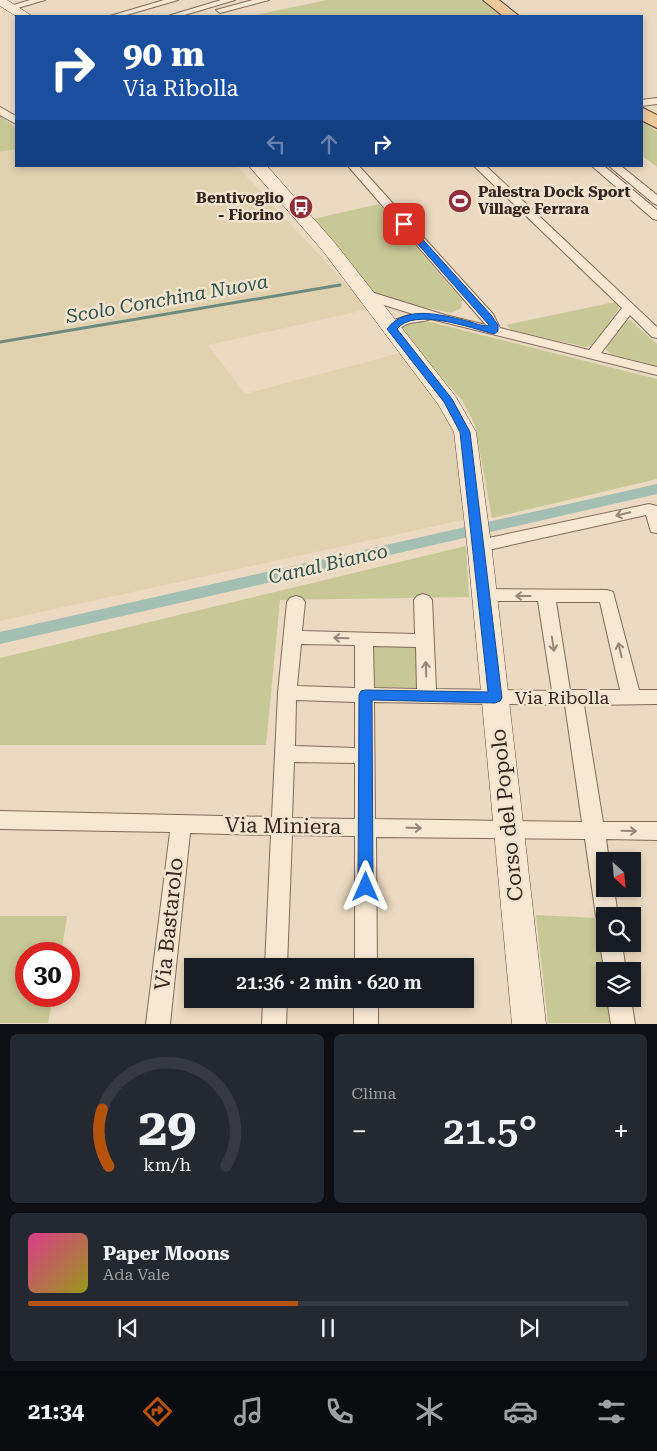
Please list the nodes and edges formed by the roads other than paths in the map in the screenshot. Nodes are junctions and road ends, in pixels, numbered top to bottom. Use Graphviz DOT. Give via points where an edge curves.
graph roads {
  1 [pos="41,0"];
  2 [pos="174,0"];
  3 [pos="186,0"];
  4 [pos="231,0"];
  5 [pos="265,0"];
  6 [pos="490,0"];
  7 [pos="7,9"];
  8 [pos="207,10"];
  9 [pos="22,15"];
  10 [pos="118,15"];
  11 [pos="178,15"];
  12 [pos="218,15"];
  13 [pos="511,15"];
  14 [pos="657,101"];
  15 [pos="643,103"];
  16 [pos="0,110"];
  17 [pos="15,120"];
  18 [pos="258,167"];
  19 [pos="354,167"];
  20 [pos="480,167"];
  21 [pos="598,167"];
  22 [pos="615,167"];
  23 [pos="657,201"];
  24 [pos="657,216"];
  25 [pos="469,299"];
  26 [pos="629,307"];
  27 [pos="396,317"];
  28 [pos="443,318"];
  29 [pos="472,326"];
  30 [pos="494,331"];
  31 [pos="657,334"];
  32 [pos="593,356"];
  33 [pos="657,371"];
  34 [pos="657,528"];
  35 [pos="479,545"];
  36 [pos="484,595"];
  37 [pos="546,596"];
  38 [pos="423,600"];
  39 [pos="296,602"];
  40 [pos="292,637"];
  41 [pos="364,639"];
  42 [pos="425,641"];
  43 [pos="287,693"];
  44 [pos="365,695"];
  45 [pos="427,696"];
  46 [pos="568,697"];
  47 [pos="631,697"];
  48 [pos="657,697"];
  49 [pos="495,698"];
  50 [pos="284,754"];
  51 [pos="366,756"];
  52 [pos="0,820"];
  53 [pos="180,824"];
  54 [pos="282,826"];
  55 [pos="366,828"];
  56 [pos="508,829"];
  57 [pos="594,830"];
  58 [pos="657,831"];
  59 [pos="605,907"];
  60 [pos="276,958"];
  61 [pos="366,958"];
  62 [pos="620,1007"];
  63 [pos="275,1008"];
  64 [pos="366,1008"];
  65 [pos="158,1024"];
  66 [pos="274,1024"];
  67 [pos="366,1024"];
  68 [pos="528,1024"];
  69 [pos="623,1024"];
  1 -- 7 [label="street"];
  2 -- 10 [label="street"];
  3 -- 8 [label="street"];
  4 -- 8 [label="street"];
  5 -- 8 [label="street"];
  6 -- 13 [label="main road"];
  7 -- 9 [label="street"];
  8 -- 11 [label="street"];
  8 -- 12 [label="street"];
  14 -- 15 [label="street"];
  16 -- 17 [label="street"];
  18 -- 27 [label="street, Corso del Popolo" via="303,216 366,295"];
  19 -- 25 [label="street"];
  20 -- 26 [label="street"];
  21 -- 24 [label="street"];
  22 -- 23 [label="street"];
  25 -- 28 [label="street" via="464,312"];
  25 -- 29 [label="street" via="476,316"];
  25 -- 30 [label="street" via="491,321"];
  26 -- 31 [label="street"];
  26 -- 32 [label="street"];
  27 -- 28 [label="street"];
  27 -- 35 [label="street, Corso del Popolo" via="465,432"];
  28 -- 29 [label="street"];
  29 -- 30 [label="street"];
  30 -- 32 [label="street"];
  32 -- 33 [label="street"];
  34 -- 35 [label="street, one-way" via="650,509"];
  35 -- 36 [label="street, Corso del Popolo"];
  37 -- 36 [label="street, one-way"];
  36 -- 49 [label="street, Corso del Popolo"];
  37 -- 46 [label="street, one-way"];
  47 -- 37 [label="street, one-way" via="607,596"];
  38 -- 42 [label="street"];
  39 -- 40 [label="street"];
  41 -- 40 [label="street, one-way"];
  40 -- 43 [label="street"];
  41 -- 42 [label="street"];
  41 -- 44 [label="street"];
  45 -- 42 [label="street, one-way"];
  43 -- 44 [label="street, Via Ribolla"];
  43 -- 50 [label="street"];
  44 -- 45 [label="street, Via Ribolla"];
  44 -- 51 [label="street"];
  45 -- 49 [label="street, Via Ribolla"];
  46 -- 47 [label="street, Via Ribolla"];
  46 -- 49 [label="street, Via Ribolla"];
  46 -- 57 [label="street"];
  47 -- 48 [label="street, Via Ribolla"];
  49 -- 56 [label="street, Corso del Popolo"];
  50 -- 51 [label="street"];
  50 -- 54 [label="street"];
  51 -- 55 [label="street"];
  52 -- 53 [label="street, Via Miniera"];
  53 -- 54 [label="street, Via Miniera"];
  53 -- 65 [label="street, Via Bastarolo"];
  54 -- 55 [label="street, Via Miniera"];
  54 -- 60 [label="street"];
  55 -- 56 [label="street, Via Miniera, one-way"];
  55 -- 61 [label="street"];
  56 -- 57 [label="street, Via Miniera"];
  56 -- 68 [label="street, Corso del Popolo"];
  57 -- 58 [label="street, Via Miniera, one-way"];
  57 -- 59 [label="street"];
  62 -- 69 [label="street"];
  63 -- 66 [label="street"];
  64 -- 67 [label="street"];
}
